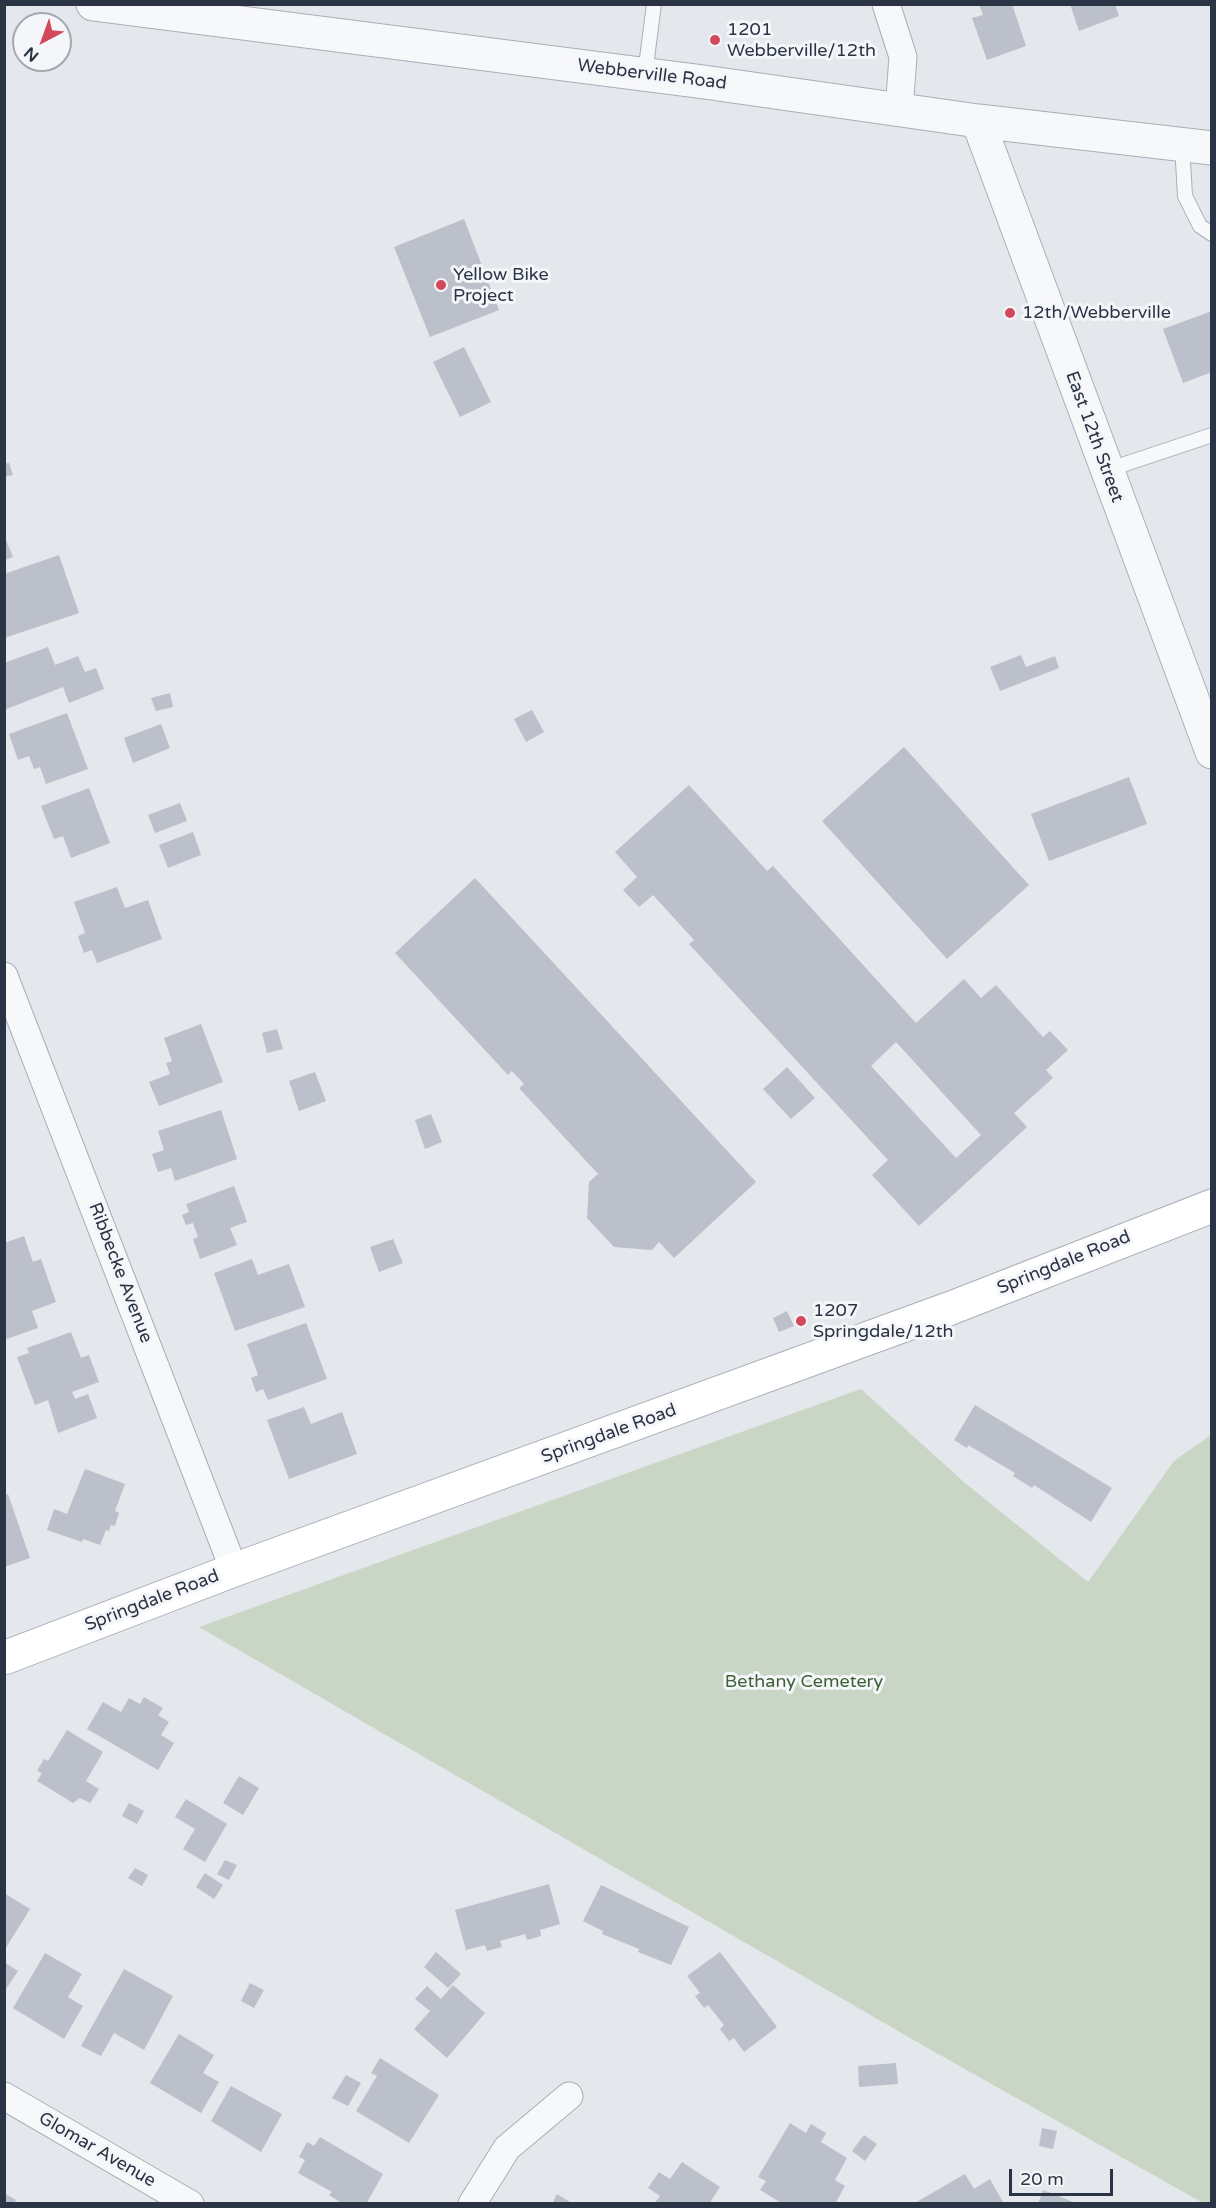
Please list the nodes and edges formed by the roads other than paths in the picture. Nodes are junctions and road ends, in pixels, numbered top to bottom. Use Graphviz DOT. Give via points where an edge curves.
graph roads {
  1 [pos="93,4"];
  2 [pos="654,4"];
  3 [pos="886,4"];
  4 [pos="645,74"];
  5 [pos="899,110"];
  6 [pos="978,121"];
  7 [pos="1197,146"];
  8 [pos="1212,234"];
  9 [pos="1212,435"];
  10 [pos="1107,470"];
  11 [pos="1212,752"];
  12 [pos="4,976"];
  13 [pos="1212,1206"];
  14 [pos="234,1570"];
  15 [pos="4,1658"];
  16 [pos="4,2096"];
  17 [pos="569,2096"];
  18 [pos="190,2204"];
  19 [pos="472,2204"];
  1 -- 4 [label="street, Webberville Road"];
  2 -- 4 [label="lane"];
  3 -- 5 [label="street" via="903,57"];
  4 -- 5 [label="street, Webberville Road"];
  5 -- 6 [label="street, Webberville Road"];
  6 -- 7 [label="street, Webberville Road"];
  6 -- 10 [label="street, East 12th Street"];
  7 -- 8 [label="lane" via="1185,196 1200,226"];
  9 -- 10 [label="lane"];
  10 -- 11 [label="street, East 12th Street"];
  12 -- 14 [label="street, Ribbecke Avenue"];
  13 -- 14 [label="main road, Springdale Road" via="951,1308"];
  14 -- 15 [label="main road, Springdale Road"];
  16 -- 18 [label="street, Glomar Avenue"];
  17 -- 19 [label="street" via="507,2148"];
}
